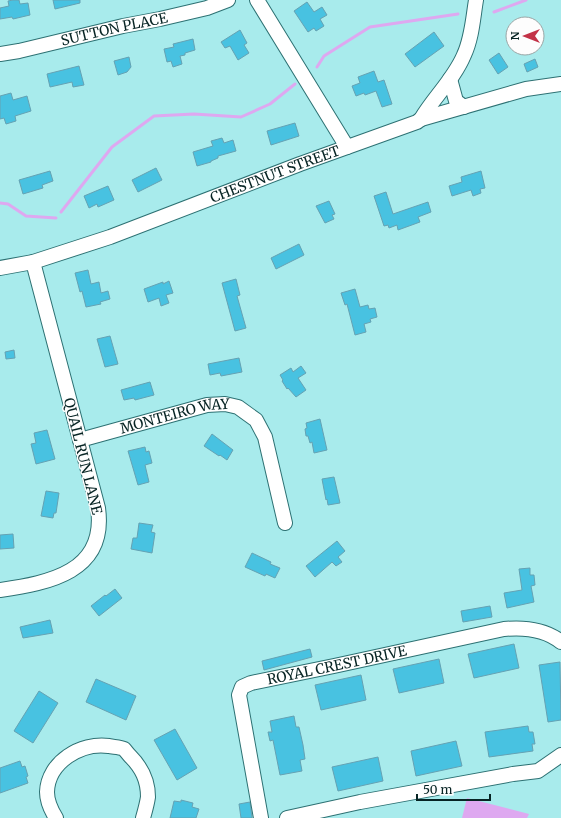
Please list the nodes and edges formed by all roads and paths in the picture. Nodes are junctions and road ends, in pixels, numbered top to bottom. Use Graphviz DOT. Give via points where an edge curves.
graph roads {
  1 [pos="228,0"];
  2 [pos="257,0"];
  3 [pos="476,0"];
  4 [pos="0,54"];
  5 [pos="450,79"];
  6 [pos="561,84"];
  7 [pos="464,107"];
  8 [pos="421,119"];
  9 [pos="347,147"];
  10 [pos="33,262"];
  11 [pos="0,268"];
  12 [pos="80,440"];
  13 [pos="285,522"];
  14 [pos="0,590"];
  15 [pos="561,642"];
  16 [pos="561,755"];
  17 [pos="56,818"];
  18 [pos="143,818"];
  19 [pos="261,818"];
  20 [pos="287,818"];
  1 -- 4 [label="street, SUTTON PLACE" via="207,8"];
  2 -- 9 [label="street"];
  3 -- 5 [label="street" via="467,48"];
  5 -- 7 [label="street" via="456,101"];
  5 -- 8 [label="street"];
  6 -- 7 [label="street, CHESTNUT STREET" via="526,89"];
  7 -- 8 [label="street, CHESTNUT STREET"];
  8 -- 9 [label="street, CHESTNUT STREET"];
  9 -- 10 [label="street, CHESTNUT STREET" via="131,229"];
  10 -- 11 [label="street, CHESTNUT STREET"];
  10 -- 12 [label="street, QUAIL RUN LANE"];
  12 -- 13 [label="street, MONTEIRO WAY" via="207,405 225,404 238,407 256,420 265,437"];
  12 -- 14 [label="street, QUAIL RUN LANE" via="99,518 97,539 92,549 76,568 61,576"];
  15 -- 19 [label="street, ROYAL CREST DRIVE" via="542,631 504,629 242,687 239,695"];
  16 -- 20 [label="street" via="538,771 360,802"];
  17 -- 18 [label="street" via="48,802 47,793 52,774 75,751 96,745 123,749 137,763 147,787 148,799"];
}
